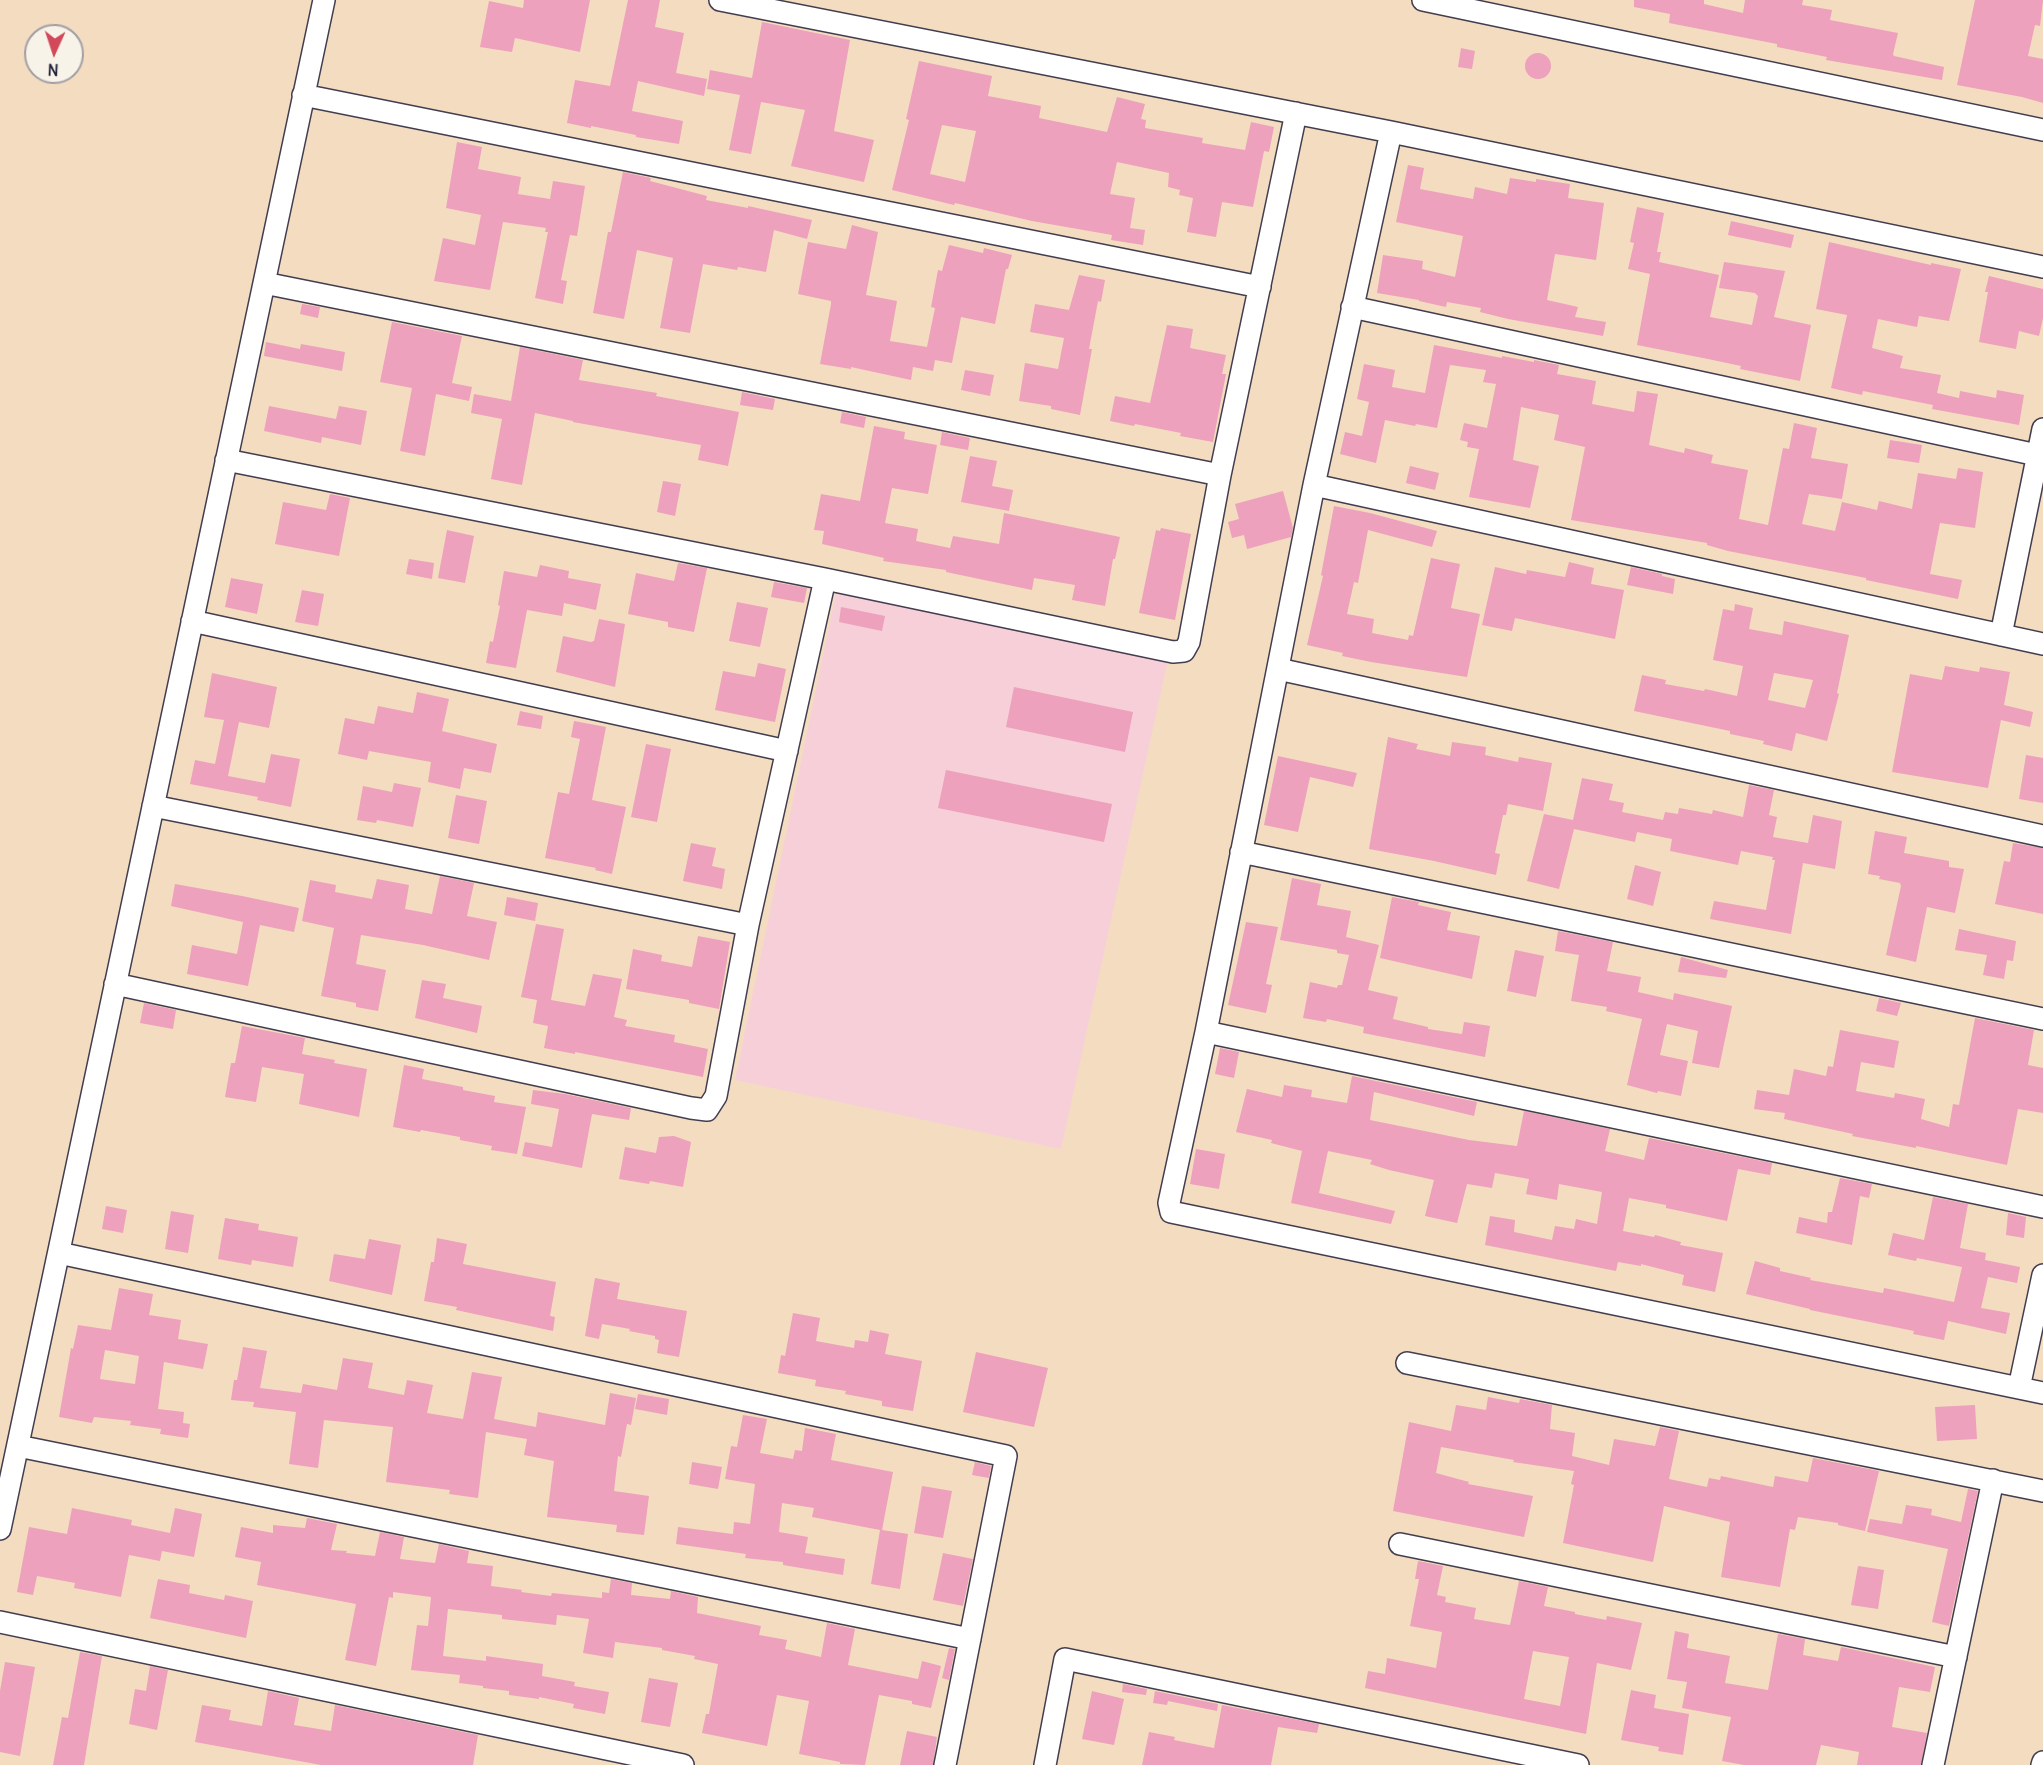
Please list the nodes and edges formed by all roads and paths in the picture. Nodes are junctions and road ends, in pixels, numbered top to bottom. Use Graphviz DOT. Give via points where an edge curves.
graph roads {
  1 [pos="324,0"];
  2 [pos="720,0"];
  3 [pos="1423,0"];
  4 [pos="303,95"];
  5 [pos="1296,113"];
  6 [pos="2043,130"];
  7 [pos="1391,132"];
  8 [pos="2043,267"];
  9 [pos="264,283"];
  10 [pos="1260,287"];
  11 [pos="1352,307"];
  12 [pos="2043,429"];
  13 [pos="2037,455"];
  14 [pos="226,460"];
  15 [pos="1220,475"];
  16 [pos="1314,485"];
  17 [pos="825,579"];
  18 [pos="192,621"];
  19 [pos="2001,635"];
  20 [pos="2043,644"];
  21 [pos="1278,669"];
  22 [pos="787,751"];
  23 [pos="153,806"];
  24 [pos="2043,836"];
  25 [pos="1241,852"];
  26 [pos="748,926"];
  27 [pos="115,984"];
  28 [pos="2043,1019"];
  29 [pos="1206,1032"];
  30 [pos="2043,1207"];
  31 [pos="58,1253"];
  32 [pos="2043,1275"];
  33 [pos="1407,1363"];
  34 [pos="2019,1388"];
  35 [pos="2043,1393"];
  36 [pos="18,1446"];
  37 [pos="1993,1480"];
  38 [pos="2043,1491"];
  39 [pos="0,1529"];
  40 [pos="1400,1544"];
  41 [pos="0,1622"];
  42 [pos="970,1639"];
  43 [pos="1956,1657"];
  44 [pos="683,1765"];
  45 [pos="945,1765"];
  46 [pos="1045,1765"];
  47 [pos="1578,1765"];
  48 [pos="1933,1765"];
  1 -- 4 [label="street"];
  2 -- 5 [label="street"];
  3 -- 6 [label="street"];
  4 -- 9 [label="street"];
  4 -- 10 [label="street"];
  5 -- 7 [label="street"];
  5 -- 10 [label="street"];
  7 -- 8 [label="street"];
  7 -- 11 [label="street"];
  9 -- 14 [label="street"];
  9 -- 15 [label="street"];
  10 -- 15 [label="street"];
  11 -- 13 [label="street"];
  11 -- 16 [label="street"];
  12 -- 13 [label="street"];
  13 -- 19 [label="street"];
  14 -- 17 [label="street"];
  14 -- 18 [label="street"];
  15 -- 17 [label="street" via="1189,642 1184,651 1173,652"];
  16 -- 19 [label="street"];
  16 -- 21 [label="street"];
  17 -- 22 [label="street"];
  18 -- 22 [label="street"];
  18 -- 23 [label="street"];
  19 -- 20 [label="street"];
  21 -- 24 [label="street"];
  21 -- 25 [label="street"];
  22 -- 26 [label="street"];
  23 -- 26 [label="street"];
  23 -- 27 [label="street"];
  25 -- 28 [label="street"];
  25 -- 29 [label="street"];
  26 -- 27 [label="street" via="716,1096 707,1110"];
  27 -- 31 [label="street"];
  29 -- 30 [label="street"];
  29 -- 34 [label="street" via="1169,1203 1171,1212"];
  31 -- 36 [label="street"];
  31 -- 42 [label="street" via="1006,1456"];
  32 -- 34 [label="street"];
  33 -- 37 [label="street"];
  34 -- 35 [label="street"];
  36 -- 39 [label="street"];
  36 -- 42 [label="street"];
  37 -- 38 [label="street"];
  37 -- 43 [label="street"];
  40 -- 43 [label="street"];
  41 -- 44 [label="street"];
  42 -- 45 [label="street"];
  43 -- 48 [label="street"];
  46 -- 47 [label="street" via="1065,1659"];
}
